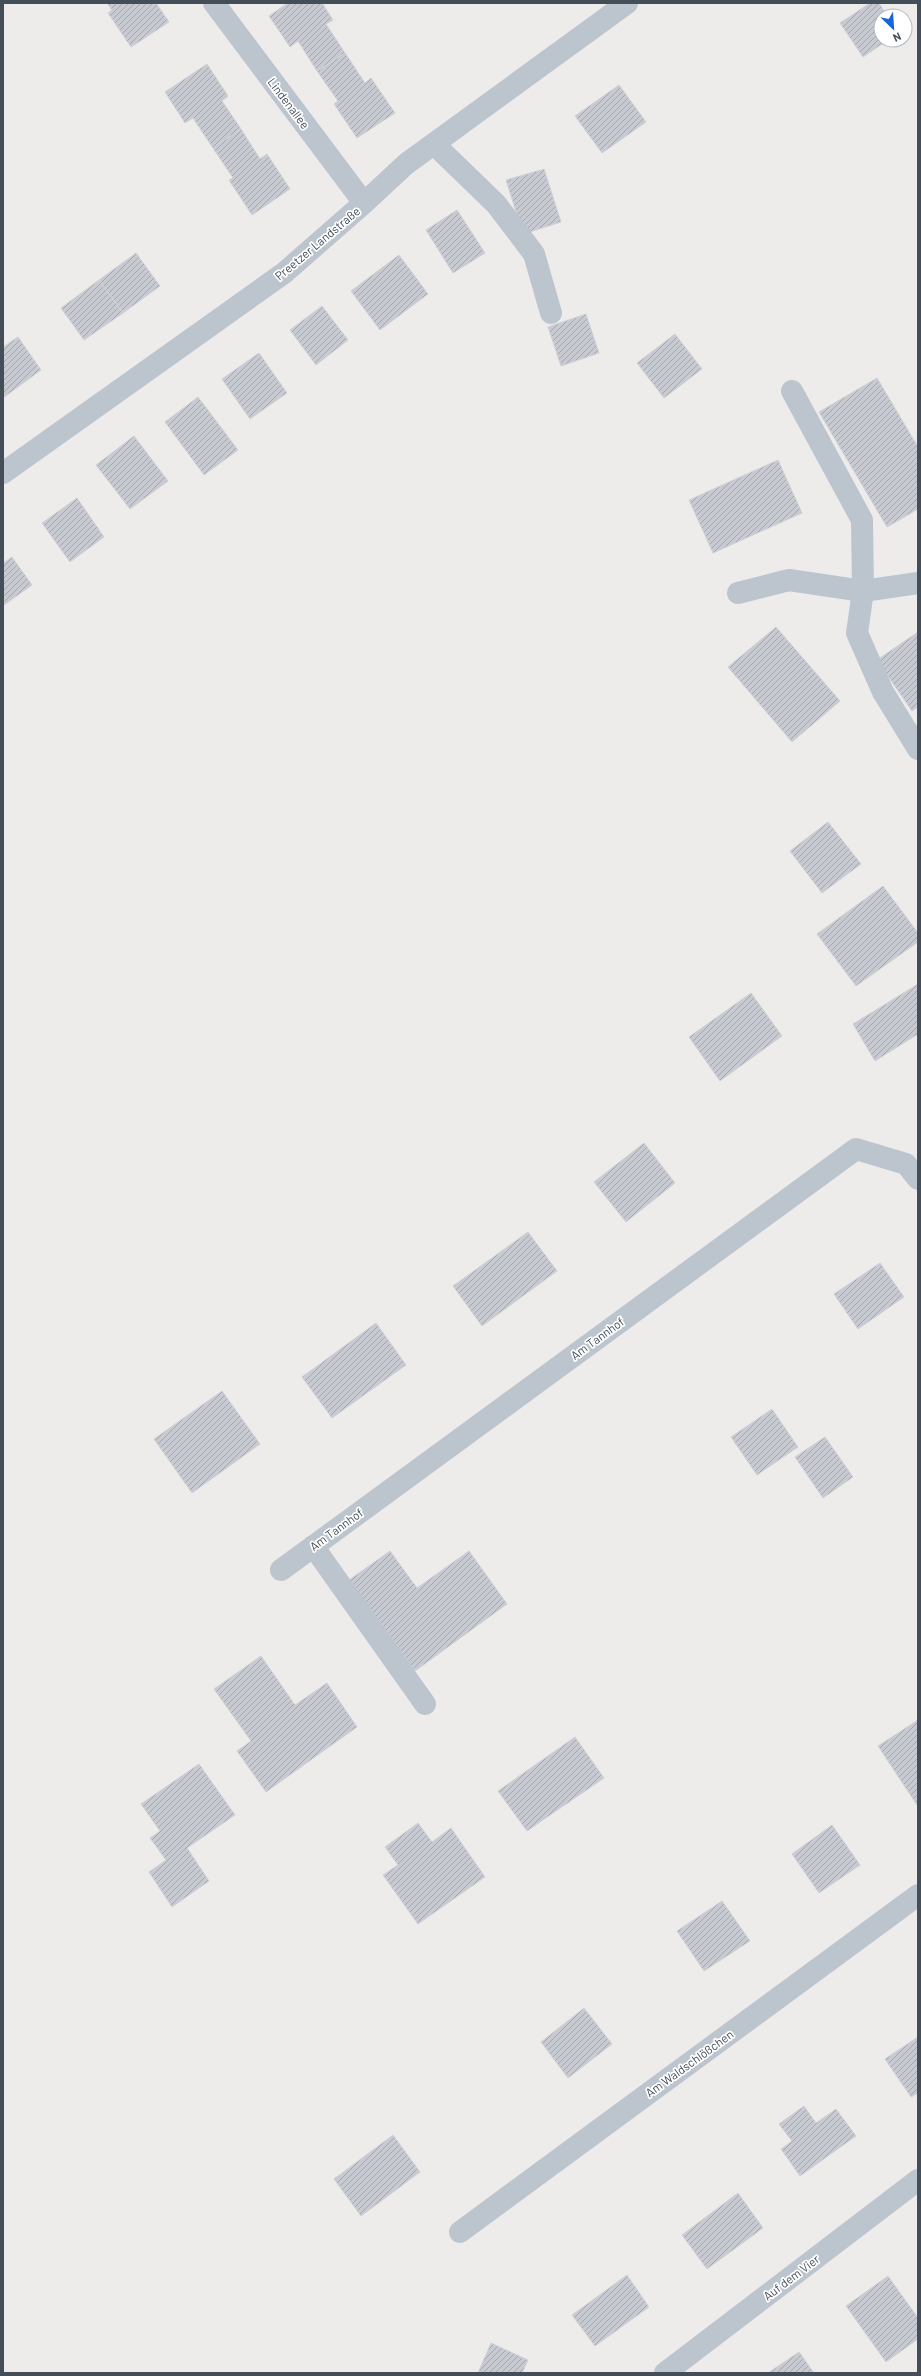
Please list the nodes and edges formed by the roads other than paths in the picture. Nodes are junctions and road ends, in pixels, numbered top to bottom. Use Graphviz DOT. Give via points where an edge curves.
graph roads {
  1 [pos="214,3"];
  2 [pos="625,3"];
  3 [pos="434,144"];
  4 [pos="364,203"];
  5 [pos="551,313"];
  6 [pos="792,391"];
  7 [pos="3,474"];
  8 [pos="918,583"];
  9 [pos="863,591"];
  10 [pos="738,592"];
  11 [pos="918,749"];
  12 [pos="918,1179"];
  13 [pos="313,1546"];
  14 [pos="281,1570"];
  15 [pos="425,1704"];
  16 [pos="918,1895"];
  17 [pos="918,2180"];
  18 [pos="460,2232"];
  19 [pos="665,2373"];
  1 -- 4 [label="street, Lindenallee"];
  2 -- 3 [label="street, Preetzer Landstraße"];
  3 -- 4 [label="street, Preetzer Landstraße" via="406,164"];
  3 -- 5 [label="street" via="496,204 534,254"];
  4 -- 7 [label="street, Preetzer Landstraße" via="284,273"];
  6 -- 9 [label="street" via="862,520"];
  8 -- 9 [label="street"];
  9 -- 10 [label="street" via="790,580"];
  9 -- 11 [label="street" via="857,633 882,692"];
  12 -- 13 [label="street, Am Tannhof" via="906,1164 856,1149"];
  13 -- 14 [label="street, Am Tannhof"];
  13 -- 15 [label="street"];
  16 -- 18 [label="street, Am Waldschlößchen"];
  17 -- 19 [label="street, Auf dem Vier"];
}
